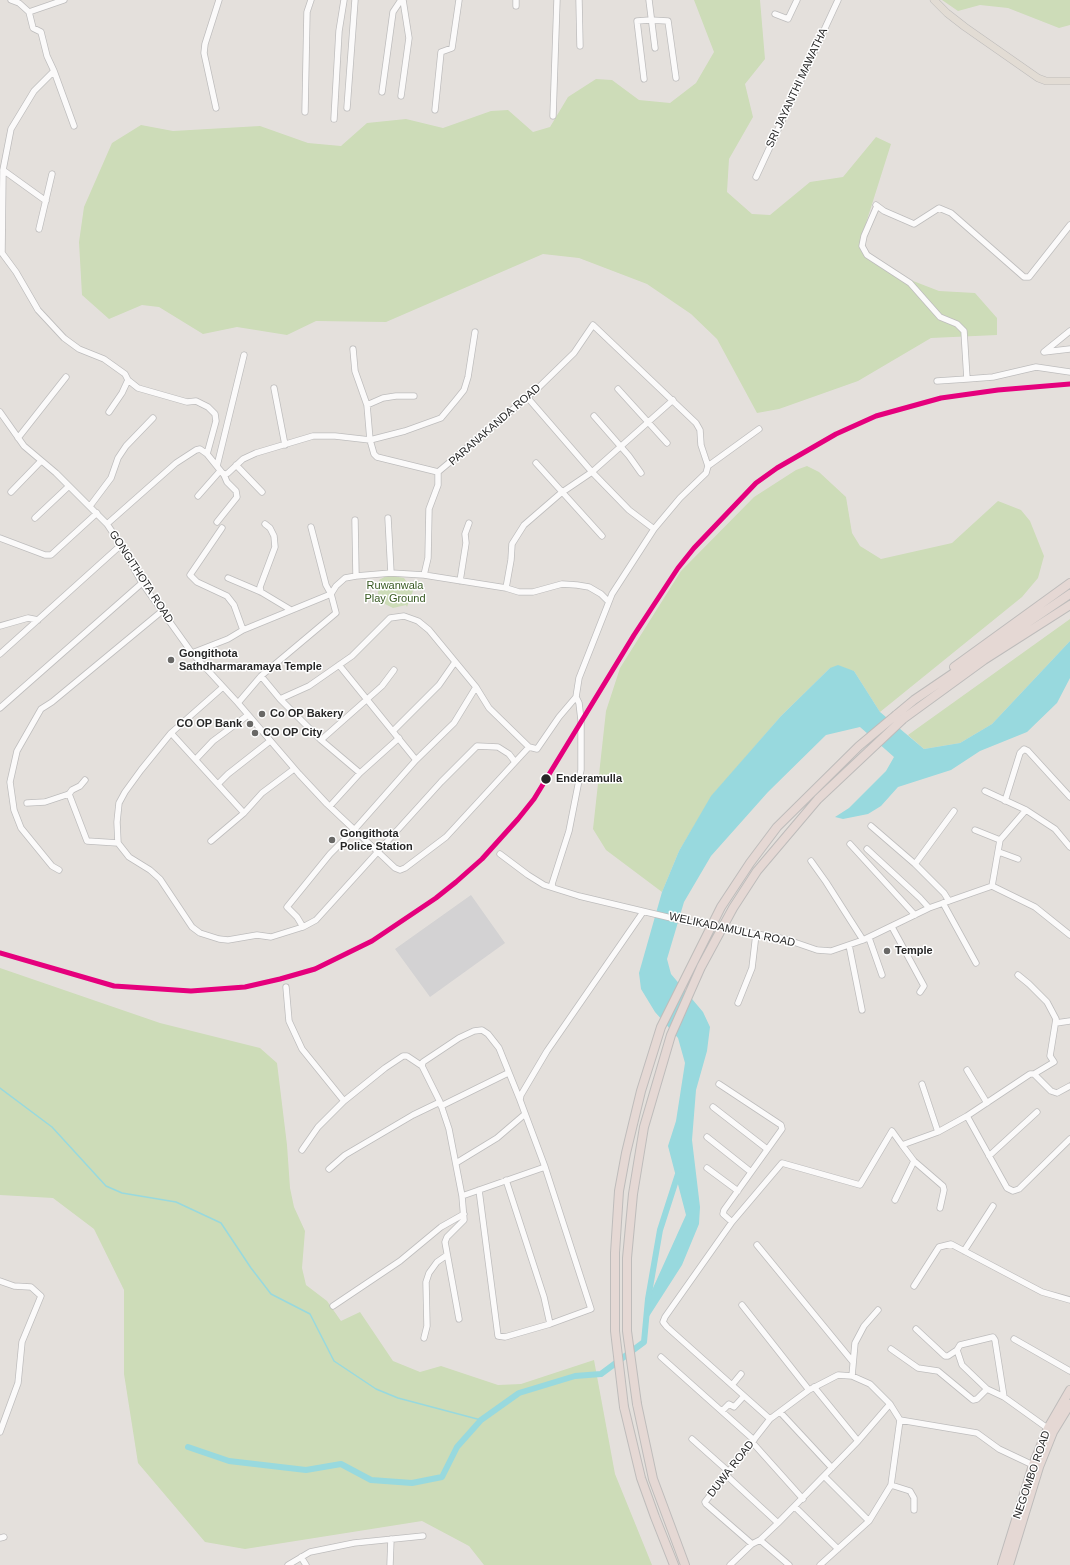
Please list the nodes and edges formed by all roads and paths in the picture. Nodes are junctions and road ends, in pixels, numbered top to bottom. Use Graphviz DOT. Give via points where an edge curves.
graph roads {
  1 [pos="11,0"];
  2 [pos="64,0"];
  3 [pos="219,0"];
  4 [pos="311,0"];
  5 [pos="344,0"];
  6 [pos="355,0"];
  7 [pos="402,0"];
  8 [pos="459,0"];
  9 [pos="557,0"];
  10 [pos="579,0"];
  11 [pos="648,0"];
  12 [pos="797,0"];
  13 [pos="838,0"];
  14 [pos="934,0"];
  15 [pos="29,12"];
  16 [pos="775,14"];
  17 [pos="650,20"];
  18 [pos="580,46"];
  19 [pos="656,48"];
  20 [pos="54,71"];
  21 [pos="676,78"];
  22 [pos="644,79"];
  23 [pos="1070,81"];
  24 [pos="382,92"];
  25 [pos="401,96"];
  26 [pos="216,108"];
  27 [pos="347,108"];
  28 [pos="435,110"];
  29 [pos="305,112"];
  30 [pos="553,116"];
  31 [pos="334,119"];
  32 [pos="74,126"];
  33 [pos="3,170"];
  34 [pos="52,174"];
  35 [pos="756,177"];
  36 [pos="46,201"];
  37 [pos="1070,225"];
  38 [pos="39,228"];
  39 [pos="1070,331"];
  40 [pos="475,332"];
  41 [pos="353,349"];
  42 [pos="1070,349"];
  43 [pos="244,355"];
  44 [pos="1070,372"];
  45 [pos="66,377"];
  46 [pos="967,379"];
  47 [pos="128,380"];
  48 [pos="937,381"];
  49 [pos="274,388"];
  50 [pos="618,389"];
  51 [pos="414,396"];
  52 [pos="527,398"];
  53 [pos="673,400"];
  54 [pos="368,405"];
  55 [pos="0,412"];
  56 [pos="109,412"];
  57 [pos="594,416"];
  58 [pos="153,418"];
  59 [pos="647,422"];
  60 [pos="758,429"];
  61 [pos="18,438"];
  62 [pos="370,440"];
  63 [pos="667,443"];
  64 [pos="285,445"];
  65 [pos="619,447"];
  66 [pos="207,454"];
  67 [pos="41,461"];
  68 [pos="536,463"];
  69 [pos="236,465"];
  70 [pos="708,466"];
  71 [pos="220,471"];
  72 [pos="438,472"];
  73 [pos="592,472"];
  74 [pos="641,473"];
  75 [pos="69,486"];
  76 [pos="11,492"];
  77 [pos="262,492"];
  78 [pos="561,492"];
  79 [pos="198,496"];
  80 [pos="90,506"];
  81 [pos="97,513"];
  82 [pos="35,518"];
  83 [pos="388,518"];
  84 [pos="355,520"];
  85 [pos="217,522"];
  86 [pos="469,523"];
  87 [pos="107,524"];
  88 [pos="265,524"];
  89 [pos="311,527"];
  90 [pos="222,528"];
  91 [pos="654,528"];
  92 [pos="602,536"];
  93 [pos="0,538"];
  94 [pos="121,545"];
  95 [pos="391,573"];
  96 [pos="424,575"];
  97 [pos="356,576"];
  98 [pos="228,578"];
  99 [pos="1070,578"];
  100 [pos="460,581"];
  101 [pos="142,583"];
  102 [pos="1070,583"];
  103 [pos="506,588"];
  104 [pos="1070,589"];
  105 [pos="261,592"];
  106 [pos="331,594"];
  107 [pos="1070,594"];
  108 [pos="608,602"];
  109 [pos="1070,606"];
  110 [pos="291,610"];
  111 [pos="162,611"];
  112 [pos="38,620"];
  113 [pos="0,626"];
  114 [pos="243,630"];
  115 [pos="192,653"];
  116 [pos="0,654"];
  117 [pos="455,662"];
  118 [pos="960,663"];
  119 [pos="339,665"];
  120 [pos="394,670"];
  121 [pos="261,676"];
  122 [pos="935,683"];
  123 [pos="223,687"];
  124 [pos="476,687"];
  125 [pos="576,697"];
  126 [pos="280,699"];
  127 [pos="367,699"];
  128 [pos="914,700"];
  129 [pos="238,703"];
  130 [pos="0,708"];
  131 [pos="248,715"];
  132 [pos="900,717"];
  133 [pos="393,731"];
  134 [pos="171,733"];
  135 [pos="399,738"];
  136 [pos="321,740"];
  137 [pos="270,741"];
  138 [pos="529,747"];
  139 [pos="196,759"];
  140 [pos="416,760"];
  141 [pos="516,762"];
  142 [pos="294,769"];
  143 [pos="360,773"];
  144 [pos="85,780"];
  145 [pos="218,784"];
  146 [pos="985,791"];
  147 [pos="69,794"];
  148 [pos="1070,797"];
  149 [pos="1005,802"];
  150 [pos="27,803"];
  151 [pos="330,806"];
  152 [pos="1026,810"];
  153 [pos="954,812"];
  154 [pos="244,813"];
  155 [pos="872,826"];
  156 [pos="356,829"];
  157 [pos="975,830"];
  158 [pos="1000,840"];
  159 [pos="211,841"];
  160 [pos="118,843"];
  161 [pos="850,844"];
  162 [pos="1070,847"];
  163 [pos="867,849"];
  164 [pos="377,851"];
  165 [pos="999,852"];
  166 [pos="500,854"];
  167 [pos="1018,859"];
  168 [pos="811,862"];
  169 [pos="915,864"];
  170 [pos="58,870"];
  171 [pos="992,886"];
  172 [pos="553,887"];
  173 [pos="949,901"];
  174 [pos="943,903"];
  175 [pos="929,908"];
  176 [pos="643,912"];
  177 [pos="915,915"];
  178 [pos="302,927"];
  179 [pos="892,927"];
  180 [pos="756,934"];
  181 [pos="1070,935"];
  182 [pos="866,939"];
  183 [pos="850,945"];
  184 [pos="976,963"];
  185 [pos="882,975"];
  186 [pos="1018,975"];
  187 [pos="286,986"];
  188 [pos="920,992"];
  189 [pos="738,1003"];
  190 [pos="862,1010"];
  191 [pos="1070,1021"];
  192 [pos="1056,1023"];
  193 [pos="422,1066"];
  194 [pos="967,1070"];
  195 [pos="508,1073"];
  196 [pos="1034,1074"];
  197 [pos="719,1084"];
  198 [pos="922,1084"];
  199 [pos="1070,1086"];
  200 [pos="520,1100"];
  201 [pos="344,1101"];
  202 [pos="987,1103"];
  203 [pos="441,1104"];
  204 [pos="713,1107"];
  205 [pos="1037,1112"];
  206 [pos="526,1114"];
  207 [pos="967,1116"];
  208 [pos="938,1132"];
  209 [pos="707,1136"];
  210 [pos="1070,1139"];
  211 [pos="902,1145"];
  212 [pos="767,1149"];
  213 [pos="302,1150"];
  214 [pos="990,1156"];
  215 [pos="914,1161"];
  216 [pos="456,1163"];
  217 [pos="545,1167"];
  218 [pos="707,1168"];
  219 [pos="329,1169"];
  220 [pos="751,1172"];
  221 [pos="506,1180"];
  222 [pos="479,1190"];
  223 [pos="738,1191"];
  224 [pos="462,1196"];
  225 [pos="895,1200"];
  226 [pos="993,1206"];
  227 [pos="940,1208"];
  228 [pos="464,1214"];
  229 [pos="732,1222"];
  230 [pos="757,1245"];
  231 [pos="964,1251"];
  232 [pos="447,1255"];
  233 [pos="0,1281"];
  234 [pos="914,1286"];
  235 [pos="1070,1300"];
  236 [pos="742,1305"];
  237 [pos="333,1306"];
  238 [pos="878,1310"];
  239 [pos="460,1319"];
  240 [pos="550,1324"];
  241 [pos="916,1329"];
  242 [pos="424,1338"];
  243 [pos="1014,1339"];
  244 [pos="891,1349"];
  245 [pos="957,1350"];
  246 [pos="661,1357"];
  247 [pos="853,1362"];
  248 [pos="1070,1371"];
  249 [pos="741,1374"];
  250 [pos="852,1376"];
  251 [pos="732,1385"];
  252 [pos="812,1389"];
  253 [pos="987,1389"];
  254 [pos="1070,1390"];
  255 [pos="744,1396"];
  256 [pos="1004,1397"];
  257 [pos="890,1404"];
  258 [pos="1070,1404"];
  259 [pos="722,1411"];
  260 [pos="780,1412"];
  261 [pos="770,1419"];
  262 [pos="900,1420"];
  263 [pos="1051,1430"];
  264 [pos="0,1432"];
  265 [pos="692,1439"];
  266 [pos="858,1440"];
  267 [pos="753,1441"];
  268 [pos="1036,1466"];
  269 [pos="832,1468"];
  270 [pos="728,1474"];
  271 [pos="824,1476"];
  272 [pos="891,1485"];
  273 [pos="803,1499"];
  274 [pos="795,1507"];
  275 [pos="914,1510"];
  276 [pos="869,1521"];
  277 [pos="778,1523"];
  278 [pos="423,1536"];
  279 [pos="391,1539"];
  280 [pos="760,1540"];
  281 [pos="752,1544"];
  282 [pos="838,1549"];
  283 [pos="301,1557"];
  284 [pos="824,1564"];
  285 [pos="288,1565"];
  286 [pos="306,1565"];
  287 [pos="390,1565"];
  288 [pos="674,1565"];
  289 [pos="685,1565"];
  290 [pos="730,1565"];
  291 [pos="789,1565"];
  292 [pos="1002,1565"];
  293 [pos="1009,1565"];
  1 -- 15 [label="street"];
  2 -- 15 [label="street"];
  3 -- 26 [label="street" via="204,53"];
  4 -- 29 [label="street" via="307,12"];
  5 -- 31 [label="street" via="339,31"];
  6 -- 27 [label="street"];
  7 -- 24 [label="street" via="393,12"];
  7 -- 25 [label="street" via="409,38"];
  8 -- 28 [label="street" via="452,48 440,52"];
  9 -- 30 [label="street"];
  10 -- 18 [label="street"];
  11 -- 17 [label="street"];
  12 -- 16 [label="street" via="788,19"];
  13 -- 35 [label="street, SRI JAYANTHI MAWATHA"];
  14 -- 23 [label="main road" via="960,23 1038,78"];
  15 -- 20 [label="street" via="33,28 41,32"];
  17 -- 19 [label="street"];
  17 -- 21 [label="street" via="668,21"];
  17 -- 22 [label="street" via="637,21"];
  20 -- 32 [label="street"];
  20 -- 33 [label="street" via="34,91 11,128"];
  33 -- 36 [label="street"];
  33 -- 47 [label="street" via="2,253 7,262 16,272 38,310 55,329 79,349 104,359 125,374"];
  34 -- 36 [label="street"];
  36 -- 38 [label="street"];
  37 -- 46 [label="street" via="1029,277 1024,277 951,213 939,208 914,224 876,205 862,246 867,255 910,283 940,316 957,324 964,331"];
  39 -- 42 [label="street" via="1044,352"];
  40 -- 62 [label="street" via="464,390 441,418 405,432"];
  41 -- 54 [label="street" via="355,371"];
  43 -- 71 [label="street"];
  44 -- 46 [label="street" via="1036,367 993,377"];
  45 -- 61 [label="street"];
  46 -- 48 [label="street"];
  47 -- 56 [label="street"];
  47 -- 66 [label="street" via="138,388 187,402 196,401 208,407 216,422"];
  49 -- 64 [label="street"];
  50 -- 59 [label="street"];
  51 -- 54 [label="street" via="383,398"];
  52 -- 53 [label="street, PARANAKANDA ROAD" via="574,353 593,325"];
  52 -- 72 [label="street, PARANAKANDA ROAD"];
  52 -- 73 [label="street"];
  53 -- 59 [label="street"];
  53 -- 70 [label="street" via="700,430 701,445"];
  54 -- 62 [label="street"];
  55 -- 61 [label="street, GONGITHOTA ROAD"];
  57 -- 65 [label="street"];
  58 -- 80 [label="street" via="126,446 118,458 111,478"];
  59 -- 63 [label="street"];
  59 -- 65 [label="street"];
  60 -- 70 [label="street"];
  61 -- 67 [label="street, GONGITHOTA ROAD"];
  62 -- 64 [label="street" via="313,436"];
  62 -- 72 [label="street, PARANAKANDA ROAD" via="377,457"];
  64 -- 69 [label="street" via="256,453"];
  65 -- 73 [label="street"];
  65 -- 74 [label="street"];
  66 -- 71 [label="street"];
  66 -- 87 [label="street" via="200,449 196,450 176,463"];
  67 -- 75 [label="street, GONGITHOTA ROAD"];
  67 -- 76 [label="street"];
  68 -- 78 [label="street"];
  69 -- 71 [label="street" via="228,473"];
  69 -- 77 [label="street"];
  70 -- 91 [label="street" via="706,473"];
  71 -- 79 [label="street"];
  71 -- 85 [label="street" via="236,491 237,497"];
  72 -- 96 [label="street" via="438,485 429,509 428,558"];
  73 -- 78 [label="street"];
  73 -- 91 [label="street" via="629,510"];
  75 -- 80 [label="street, GONGITHOTA ROAD"];
  75 -- 82 [label="street"];
  78 -- 92 [label="street"];
  78 -- 103 [label="street" via="524,525 512,544"];
  80 -- 81 [label="street, GONGITHOTA ROAD"];
  81 -- 87 [label="street, GONGITHOTA ROAD"];
  81 -- 93 [label="street" via="51,554 46,555"];
  83 -- 95 [label="street"];
  84 -- 97 [label="street"];
  86 -- 100 [label="street" via="465,534"];
  87 -- 94 [label="street, GONGITHOTA ROAD"];
  88 -- 105 [label="street" via="274,536 275,547 260,587"];
  89 -- 106 [label="street" via="326,585"];
  90 -- 114 [label="street" via="190,575 197,582 227,596 234,605"];
  91 -- 108 [label="street"];
  94 -- 101 [label="street, GONGITHOTA ROAD"];
  94 -- 112 [label="street"];
  95 -- 96 [label="street"];
  95 -- 97 [label="street"];
  96 -- 100 [label="street"];
  97 -- 106 [label="street" via="345,578"];
  98 -- 105 [label="street"];
  99 -- 118 [label="highway" via="1009,621"];
  100 -- 103 [label="street"];
  101 -- 111 [label="street, GONGITHOTA ROAD"];
  101 -- 130 [label="street"];
  102 -- 118 [label="highway"];
  103 -- 108 [label="street" via="519,592 533,592 562,584 577,585 589,587"];
  104 -- 122 [label="highway"];
  105 -- 110 [label="street"];
  106 -- 110 [label="street"];
  106 -- 121 [label="street" via="336,613"];
  107 -- 128 [label="highway"];
  108 -- 125 [label="street" via="579,678"];
  109 -- 132 [label="highway"];
  110 -- 114 [label="street"];
  111 -- 115 [label="street, GONGITHOTA ROAD"];
  111 -- 170 [label="street" via="41,709 17,751 10,782 14,810 21,828"];
  112 -- 113 [label="street" via="28,618"];
  112 -- 116 [label="street"];
  114 -- 115 [label="street" via="228,639"];
  115 -- 123 [label="street, GONGITHOTA ROAD"];
  117 -- 119 [label="street" via="429,630 418,621 404,616 390,618 352,656"];
  117 -- 124 [label="street"];
  117 -- 133 [label="street" via="439,685"];
  118 -- 122 [label="highway"];
  119 -- 126 [label="street" via="309,686"];
  119 -- 127 [label="street"];
  120 -- 127 [label="street" via="382,686"];
  121 -- 126 [label="street"];
  121 -- 129 [label="street"];
  122 -- 128 [label="highway"];
  123 -- 129 [label="street, GONGITHOTA ROAD"];
  123 -- 134 [label="street"];
  124 -- 138 [label="street" via="489,708"];
  124 -- 140 [label="street" via="454,723"];
  125 -- 138 [label="street" via="537,749"];
  125 -- 172 [label="street" via="581,715 581,770 569,831"];
  126 -- 136 [label="street"];
  127 -- 133 [label="street"];
  127 -- 136 [label="street"];
  128 -- 132 [label="highway"];
  129 -- 131 [label="street, GONGITHOTA ROAD"];
  131 -- 137 [label="street, GONGITHOTA ROAD"];
  131 -- 139 [label="street" via="213,741"];
  132 -- 288 [label="highway, bridge" via="860,746 777,827 750,863 721,907 661,1027 641,1091 619,1191 615,1253 615,1331 624,1407 642,1478"];
  132 -- 289 [label="highway, bridge" via="818,799 758,871 733,908 701,967 671,1035 644,1127 633,1194 627,1258 627,1332 637,1404 653,1479"];
  133 -- 135 [label="street"];
  134 -- 139 [label="street"];
  134 -- 160 [label="street" via="119,803"];
  135 -- 140 [label="street"];
  135 -- 143 [label="street"];
  136 -- 143 [label="street"];
  137 -- 142 [label="street, GONGITHOTA ROAD"];
  137 -- 145 [label="street"];
  138 -- 141 [label="street"];
  139 -- 145 [label="street"];
  140 -- 156 [label="street"];
  141 -- 164 [label="street, GONGITHOTA ROAD" via="446,837 405,868 395,868"];
  141 -- 164 [label="street" via="498,747 477,746"];
  142 -- 151 [label="street, GONGITHOTA ROAD"];
  142 -- 154 [label="street" via="262,793"];
  143 -- 151 [label="street"];
  144 -- 147 [label="street"];
  145 -- 154 [label="street"];
  146 -- 149 [label="street"];
  147 -- 150 [label="street" via="46,802"];
  147 -- 160 [label="street" via="87,841"];
  148 -- 149 [label="street" via="1024,749 1020,753"];
  149 -- 152 [label="street"];
  151 -- 156 [label="street, GONGITHOTA ROAD"];
  152 -- 158 [label="street"];
  152 -- 162 [label="street" via="1055,829"];
  153 -- 169 [label="street"];
  154 -- 159 [label="street"];
  155 -- 169 [label="street"];
  156 -- 164 [label="street, GONGITHOTA ROAD"];
  156 -- 178 [label="street" via="330,854 287,907 298,917"];
  157 -- 158 [label="street"];
  158 -- 165 [label="street"];
  160 -- 178 [label="street" via="129,857 160,879 182,914 200,933 228,940 257,934 271,937"];
  161 -- 177 [label="street"];
  163 -- 175 [label="street"];
  164 -- 178 [label="street" via="324,912 316,920"];
  165 -- 167 [label="street"];
  165 -- 171 [label="street"];
  166 -- 172 [label="street, WELIKADAMULLA ROAD" via="528,876"];
  168 -- 182 [label="street"];
  169 -- 173 [label="street"];
  171 -- 173 [label="street, WELIKADAMULLA ROAD"];
  171 -- 181 [label="street" via="1035,907"];
  172 -- 176 [label="street, WELIKADAMULLA ROAD"];
  173 -- 174 [label="street, WELIKADAMULLA ROAD"];
  174 -- 175 [label="street, WELIKADAMULLA ROAD"];
  174 -- 184 [label="street"];
  175 -- 177 [label="street, WELIKADAMULLA ROAD"];
  176 -- 180 [label="street, WELIKADAMULLA ROAD"];
  176 -- 200 [label="street" via="546,1051"];
  177 -- 179 [label="street, WELIKADAMULLA ROAD"];
  179 -- 182 [label="street, WELIKADAMULLA ROAD"];
  179 -- 188 [label="street" via="924,986"];
  180 -- 183 [label="street, WELIKADAMULLA ROAD" via="785,939 818,950 831,951"];
  180 -- 189 [label="street" via="752,968"];
  182 -- 183 [label="street, WELIKADAMULLA ROAD"];
  182 -- 185 [label="street"];
  183 -- 190 [label="street"];
  186 -- 192 [label="street" via="1047,1002"];
  187 -- 201 [label="street" via="289,1021 302,1049"];
  191 -- 192 [label="street"];
  192 -- 196 [label="street" via="1050,1056 1054,1062"];
  193 -- 195 [label="street" via="423,1062 460,1038 482,1030 499,1048"];
  193 -- 201 [label="street" via="403,1056"];
  193 -- 203 [label="street"];
  194 -- 202 [label="street"];
  195 -- 200 [label="street"];
  195 -- 203 [label="street"];
  196 -- 199 [label="street" via="1050,1090 1057,1093"];
  196 -- 202 [label="street" via="1030,1074"];
  197 -- 212 [label="street" via="781,1125 782,1129"];
  198 -- 208 [label="street"];
  200 -- 206 [label="street"];
  201 -- 213 [label="street" via="318,1127"];
  202 -- 207 [label="street"];
  203 -- 216 [label="street" via="450,1129"];
  203 -- 219 [label="street" via="413,1115 345,1155"];
  204 -- 212 [label="street"];
  205 -- 214 [label="street"];
  206 -- 216 [label="street" via="497,1138"];
  206 -- 217 [label="street"];
  207 -- 208 [label="street"];
  207 -- 214 [label="street"];
  208 -- 211 [label="street"];
  209 -- 220 [label="street"];
  210 -- 214 [label="street" via="1019,1189 1013,1191 1007,1188"];
  211 -- 215 [label="street"];
  211 -- 229 [label="street" via="892,1131 860,1186 782,1164"];
  212 -- 220 [label="street"];
  215 -- 225 [label="street"];
  215 -- 227 [label="street" via="943,1186"];
  216 -- 224 [label="street"];
  217 -- 221 [label="street"];
  217 -- 240 [label="street" via="592,1309"];
  218 -- 223 [label="street"];
  220 -- 223 [label="street"];
  221 -- 222 [label="street"];
  221 -- 240 [label="street" via="544,1297"];
  222 -- 224 [label="street"];
  222 -- 240 [label="street" via="498,1336 504,1337"];
  223 -- 229 [label="street" via="723,1214"];
  224 -- 228 [label="street"];
  226 -- 231 [label="street"];
  228 -- 232 [label="street" via="464,1220 447,1237"];
  228 -- 237 [label="street" via="441,1227 400,1261"];
  229 -- 251 [label="street" via="663,1322"];
  230 -- 247 [label="street"];
  231 -- 234 [label="street" via="951,1244 938,1247"];
  231 -- 235 [label="street" via="1042,1292"];
  232 -- 239 [label="street"];
  232 -- 242 [label="street" via="429,1273 426,1282 427,1326"];
  233 -- 264 [label="street" via="14,1286 31,1287 41,1296 22,1342 18,1383"];
  236 -- 252 [label="street"];
  238 -- 247 [label="street" via="864,1326 855,1343"];
  241 -- 245 [label="street" via="945,1356"];
  243 -- 248 [label="street"];
  244 -- 253 [label="street" via="918,1368 938,1371 973,1400"];
  245 -- 253 [label="street" via="962,1365"];
  245 -- 256 [label="street" via="960,1345 993,1336"];
  246 -- 259 [label="street"];
  247 -- 250 [label="street"];
  249 -- 251 [label="street"];
  250 -- 252 [label="street, DUWA ROAD" via="838,1375"];
  250 -- 257 [label="street, DUWA ROAD" via="870,1384"];
  251 -- 255 [label="street"];
  252 -- 260 [label="street, DUWA ROAD"];
  252 -- 266 [label="street"];
  253 -- 256 [label="street"];
  254 -- 263 [label="highway, NEGOMBO ROAD"];
  255 -- 259 [label="street" via="734,1407 729,1404"];
  255 -- 261 [label="street"];
  256 -- 263 [label="street"];
  257 -- 262 [label="street, DUWA ROAD"];
  257 -- 266 [label="street"];
  258 -- 263 [label="highway, NEGOMBO ROAD"];
  259 -- 267 [label="street"];
  260 -- 261 [label="street, DUWA ROAD"];
  260 -- 269 [label="street"];
  261 -- 267 [label="street, DUWA ROAD"];
  262 -- 268 [label="street" via="977,1433 999,1448"];
  262 -- 272 [label="street"];
  263 -- 268 [label="highway, NEGOMBO ROAD"];
  265 -- 270 [label="street"];
  266 -- 269 [label="street"];
  267 -- 270 [label="street, DUWA ROAD"];
  267 -- 273 [label="street"];
  268 -- 292 [label="highway, NEGOMBO ROAD"];
  268 -- 293 [label="highway, NEGOMBO ROAD"];
  269 -- 271 [label="street"];
  270 -- 277 [label="street"];
  270 -- 281 [label="street, DUWA ROAD" via="705,1502"];
  271 -- 273 [label="street"];
  271 -- 276 [label="street"];
  272 -- 275 [label="street" via="910,1491 914,1498"];
  272 -- 276 [label="street"];
  273 -- 274 [label="street"];
  274 -- 277 [label="street"];
  274 -- 282 [label="street"];
  276 -- 282 [label="street"];
  277 -- 280 [label="street"];
  278 -- 279 [label="street"];
  279 -- 283 [label="street" via="354,1543 310,1552"];
  279 -- 287 [label="street"];
  280 -- 281 [label="street"];
  280 -- 291 [label="street"];
  281 -- 290 [label="street"];
  282 -- 284 [label="street"];
  283 -- 285 [label="street"];
  283 -- 286 [label="street"];
}
